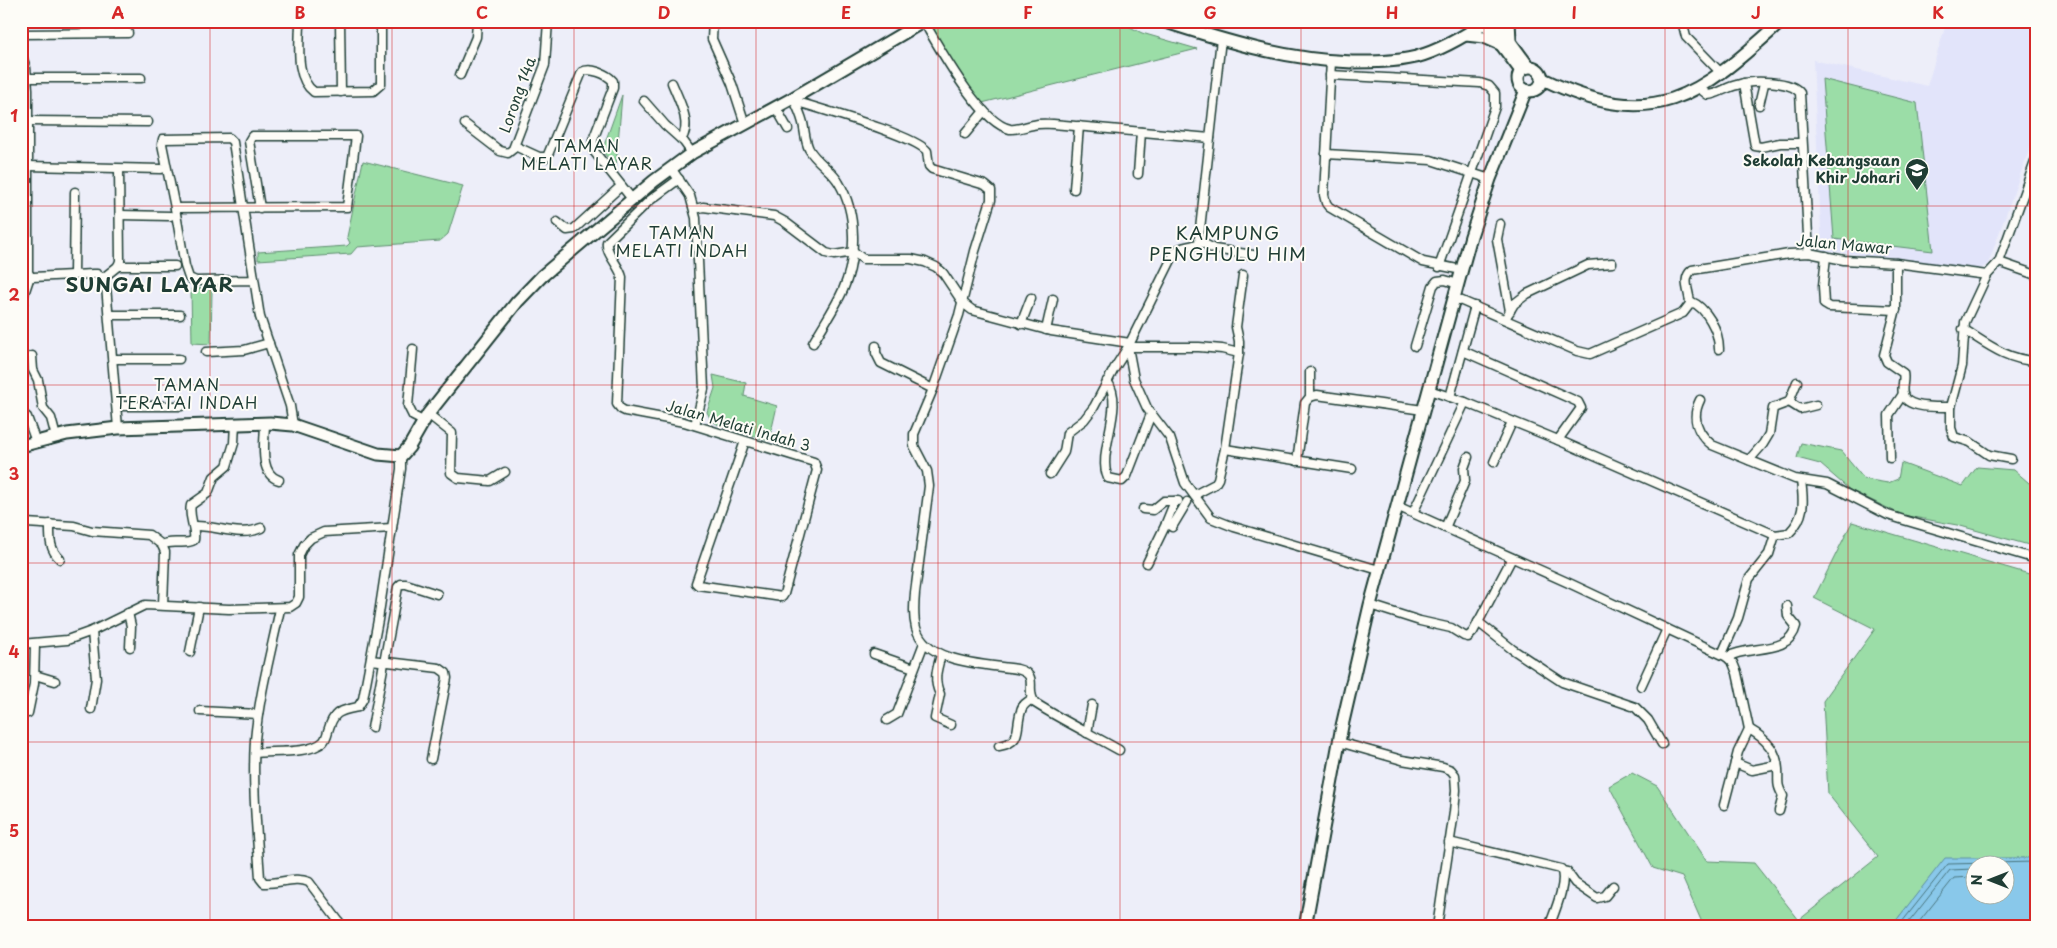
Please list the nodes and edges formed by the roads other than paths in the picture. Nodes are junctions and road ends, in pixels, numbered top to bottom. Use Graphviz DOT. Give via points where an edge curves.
graph roads {
  1 [pos="300,21"];
  2 [pos="340,21"];
  3 [pos="381,21"];
  4 [pos="477,21"];
  5 [pos="548,21"];
  6 [pos="714,21"];
  7 [pos="1163,21"];
  8 [pos="1509,21"];
  9 [pos="1682,21"];
  10 [pos="1782,21"];
  11 [pos="924,22"];
  12 [pos="1489,22"];
  13 [pos="128,33"];
  14 [pos="21,34"];
  15 [pos="1466,35"];
  16 [pos="1221,39"];
  17 [pos="1506,43"];
  18 [pos="21,53"];
  19 [pos="1331,61"];
  20 [pos="1524,69"];
  21 [pos="1722,74"];
  22 [pos="460,75"];
  23 [pos="1330,75"];
  24 [pos="24,78"];
  25 [pos="141,78"];
  26 [pos="1543,79"];
  27 [pos="672,83"];
  28 [pos="1744,83"];
  29 [pos="1764,84"];
  30 [pos="1699,88"];
  31 [pos="1526,90"];
  32 [pos="341,92"];
  33 [pos="794,100"];
  34 [pos="644,102"];
  35 [pos="1759,105"];
  36 [pos="776,108"];
  37 [pos="984,111"];
  38 [pos="28,121"];
  39 [pos="148,122"];
  40 [pos="465,124"];
  41 [pos="745,124"];
  42 [pos="1079,126"];
  43 [pos="788,129"];
  44 [pos="1141,132"];
  45 [pos="965,134"];
  46 [pos="1210,138"];
  47 [pos="681,139"];
  48 [pos="1802,143"];
  49 [pos="515,146"];
  50 [pos="692,154"];
  51 [pos="1326,154"];
  52 [pos="2036,159"];
  53 [pos="28,166"];
  54 [pos="671,168"];
  55 [pos="119,169"];
  56 [pos="161,169"];
  57 [pos="1472,173"];
  58 [pos="1138,174"];
  59 [pos="678,179"];
  60 [pos="1490,179"];
  61 [pos="621,186"];
  62 [pos="1074,189"];
  63 [pos="75,192"];
  64 [pos="632,199"];
  65 [pos="175,208"];
  66 [pos="244,208"];
  67 [pos="260,208"];
  68 [pos="695,209"];
  69 [pos="120,215"];
  70 [pos="170,216"];
  71 [pos="557,222"];
  72 [pos="1500,224"];
  73 [pos="1200,242"];
  74 [pos="854,252"];
  75 [pos="1808,253"];
  76 [pos="1253,255"];
  77 [pos="1826,256"];
  78 [pos="1999,262"];
  79 [pos="1612,263"];
  80 [pos="1896,263"];
  81 [pos="118,266"];
  82 [pos="175,266"];
  83 [pos="1439,267"];
  84 [pos="1462,270"];
  85 [pos="74,275"];
  86 [pos="1243,275"];
  87 [pos="1987,275"];
  88 [pos="2036,275"];
  89 [pos="30,276"];
  90 [pos="103,278"];
  91 [pos="254,280"];
  92 [pos="1458,284"];
  93 [pos="1031,298"];
  94 [pos="1455,298"];
  95 [pos="1053,299"];
  96 [pos="1690,301"];
  97 [pos="963,303"];
  98 [pos="1475,306"];
  99 [pos="1896,310"];
  100 [pos="1510,311"];
  101 [pos="21,315"];
  102 [pos="109,315"];
  103 [pos="180,315"];
  104 [pos="1505,319"];
  105 [pos="1021,324"];
  106 [pos="1964,329"];
  107 [pos="1046,330"];
  108 [pos="813,342"];
  109 [pos="269,343"];
  110 [pos="1129,345"];
  111 [pos="876,346"];
  112 [pos="1415,346"];
  113 [pos="414,349"];
  114 [pos="1463,350"];
  115 [pos="1719,350"];
  116 [pos="206,352"];
  117 [pos="1239,353"];
  118 [pos="32,356"];
  119 [pos="113,359"];
  120 [pos="179,359"];
  121 [pos="2036,361"];
  122 [pos="1310,372"];
  123 [pos="1107,381"];
  124 [pos="1797,382"];
  125 [pos="933,389"];
  126 [pos="1430,390"];
  127 [pos="1903,394"];
  128 [pos="1310,397"];
  129 [pos="1450,397"];
  130 [pos="1700,400"];
  131 [pos="1465,402"];
  132 [pos="1789,402"];
  133 [pos="1816,405"];
  134 [pos="117,406"];
  135 [pos="180,406"];
  136 [pos="1951,407"];
  137 [pos="43,408"];
  138 [pos="1424,410"];
  139 [pos="24,413"];
  140 [pos="1151,414"];
  141 [pos="426,418"];
  142 [pos="1512,422"];
  143 [pos="235,423"];
  144 [pos="265,423"];
  145 [pos="293,425"];
  146 [pos="695,425"];
  147 [pos="118,428"];
  148 [pos="56,437"];
  149 [pos="1558,440"];
  150 [pos="745,441"];
  151 [pos="36,442"];
  152 [pos="21,446"];
  153 [pos="1225,448"];
  154 [pos="401,456"];
  155 [pos="1468,457"];
  156 [pos="1890,458"];
  157 [pos="2011,458"];
  158 [pos="1749,460"];
  159 [pos="1297,461"];
  160 [pos="1494,462"];
  161 [pos="1352,469"];
  162 [pos="505,472"];
  163 [pos="1050,474"];
  164 [pos="279,480"];
  165 [pos="1801,481"];
  166 [pos="1194,495"];
  167 [pos="1175,501"];
  168 [pos="1187,502"];
  169 [pos="1199,504"];
  170 [pos="1397,506"];
  171 [pos="1143,508"];
  172 [pos="1414,513"];
  173 [pos="50,524"];
  174 [pos="1166,524"];
  175 [pos="21,526"];
  176 [pos="194,526"];
  177 [pos="261,528"];
  178 [pos="392,528"];
  179 [pos="1445,528"];
  180 [pos="1775,535"];
  181 [pos="162,545"];
  182 [pos="1512,558"];
  183 [pos="60,559"];
  184 [pos="2036,559"];
  185 [pos="1148,563"];
  186 [pos="1379,570"];
  187 [pos="437,594"];
  188 [pos="381,601"];
  189 [pos="396,603"];
  190 [pos="163,605"];
  191 [pos="1370,605"];
  192 [pos="1787,606"];
  193 [pos="199,607"];
  194 [pos="280,609"];
  195 [pos="128,613"];
  196 [pos="378,620"];
  197 [pos="392,622"];
  198 [pos="1476,627"];
  199 [pos="1667,629"];
  200 [pos="92,631"];
  201 [pos="924,643"];
  202 [pos="21,644"];
  203 [pos="35,644"];
  204 [pos="130,647"];
  205 [pos="190,652"];
  206 [pos="874,654"];
  207 [pos="941,655"];
  208 [pos="1724,656"];
  209 [pos="371,660"];
  210 [pos="386,661"];
  211 [pos="914,668"];
  212 [pos="35,675"];
  213 [pos="55,681"];
  214 [pos="1641,686"];
  215 [pos="1032,699"];
  216 [pos="1092,704"];
  217 [pos="91,709"];
  218 [pos="200,711"];
  219 [pos="28,713"];
  220 [pos="258,714"];
  221 [pos="887,720"];
  222 [pos="951,725"];
  223 [pos="372,728"];
  224 [pos="1749,729"];
  225 [pos="1087,733"];
  226 [pos="1339,742"];
  227 [pos="1662,744"];
  228 [pos="999,746"];
  229 [pos="1119,750"];
  230 [pos="254,753"];
  231 [pos="431,759"];
  232 [pos="1735,763"];
  233 [pos="1777,765"];
  234 [pos="1724,804"];
  235 [pos="1779,811"];
  236 [pos="1449,842"];
  237 [pos="1562,871"];
  238 [pos="1613,886"];
  239 [pos="344,927"];
  240 [pos="1305,927"];
  241 [pos="1437,927"];
  242 [pos="1549,927"];
  1 -- 32 [label="street" via="304,81 314,92"];
  2 -- 32 [label="street"];
  3 -- 32 [label="street" via="381,84 373,91"];
  4 -- 22 [label="street" via="476,36"];
  5 -- 49 [label="street, Lorong 14a" via="545,65"];
  6 -- 41 [label="street" via="712,39"];
  7 -- 16 [label="street"];
  8 -- 17 [label="street"];
  9 -- 21 [label="street" via="1686,36"];
  10 -- 21 [label="street"];
  11 -- 33 [label="street"];
  11 -- 37 [label="street" via="956,74"];
  12 -- 15 [label="street"];
  12 -- 17 [label="street"];
  13 -- 14 [label="street"];
  15 -- 17 [label="street"];
  15 -- 19 [label="street" via="1432,52 1393,62"];
  16 -- 19 [label="street" via="1282,55"];
  16 -- 46 [label="street"];
  17 -- 20 [label="street"];
  18 -- 24 [label="street"];
  19 -- 23 [label="street"];
  20 -- 26 [label="street" via="1540,70"];
  20 -- 31 [label="street" via="1518,82"];
  21 -- 30 [label="street"];
  23 -- 51 [label="street"];
  23 -- 57 [label="street" via="1489,86 1496,100"];
  24 -- 25 [label="street"];
  24 -- 38 [label="street"];
  26 -- 30 [label="street" via="1586,97 1626,106 1666,101"];
  26 -- 31 [label="street" via="1534,91"];
  27 -- 47 [label="street" via="686,126"];
  28 -- 29 [label="street"];
  28 -- 30 [label="street" via="1708,96"];
  28 -- 48 [label="street" via="1755,146"];
  29 -- 35 [label="street"];
  29 -- 48 [label="street" via="1789,84 1800,93"];
  31 -- 60 [label="street"];
  33 -- 36 [label="street"];
  33 -- 74 [label="street" via="811,152 833,174 845,195"];
  33 -- 97 [label="street" via="918,144 927,152 932,170 985,185 991,190"];
  34 -- 47 [label="street"];
  36 -- 41 [label="street"];
  36 -- 43 [label="street"];
  37 -- 42 [label="street" via="998,123 1012,129 1041,124"];
  37 -- 45 [label="street"];
  38 -- 39 [label="street"];
  38 -- 53 [label="street"];
  40 -- 49 [label="street, Lorong 14a" via="500,150 508,153"];
  41 -- 50 [label="street"];
  42 -- 44 [label="street"];
  42 -- 62 [label="street"];
  44 -- 46 [label="street"];
  44 -- 58 [label="street"];
  46 -- 73 [label="street"];
  47 -- 50 [label="street"];
  48 -- 75 [label="street"];
  49 -- 61 [label="street" via="538,157 547,157 582,72 590,70 608,76 613,88 592,144 595,154"];
  50 -- 54 [label="street"];
  51 -- 57 [label="street" via="1431,160"];
  51 -- 83 [label="street" via="1324,199 1329,207 1423,262"];
  52 -- 78 [label="street"];
  53 -- 55 [label="street"];
  53 -- 89 [label="street"];
  54 -- 59 [label="street"];
  54 -- 64 [label="street"];
  55 -- 56 [label="street"];
  55 -- 69 [label="street"];
  57 -- 60 [label="street"];
  57 -- 83 [label="street"];
  59 -- 68 [label="street"];
  59 -- 146 [label="street, Jalan Melati Indah 3" via="648,201 608,239 606,249 622,277 617,400 621,410"];
  60 -- 84 [label="street"];
  61 -- 64 [label="street"];
  61 -- 71 [label="street" via="574,229 567,230"];
  63 -- 85 [label="street"];
  64 -- 141 [label="street" via="530,288 500,321"];
  65 -- 66 [label="street"];
  65 -- 66 [label="street" via="162,144 166,138 232,140"];
  65 -- 91 [label="street" via="189,278 196,281"];
  66 -- 67 [label="street"];
  66 -- 91 [label="street"];
  67 -- 67 [label="street" via="347,207 356,136 252,136 249,141"];
  68 -- 74 [label="street" via="703,207 774,216 826,253"];
  68 -- 146 [label="street" via="704,383"];
  69 -- 70 [label="street"];
  69 -- 81 [label="street"];
  72 -- 100 [label="street" via="1498,239"];
  73 -- 76 [label="street" via="1214,249"];
  73 -- 110 [label="street" via="1175,252"];
  74 -- 97 [label="street" via="863,259 911,259 936,266"];
  74 -- 108 [label="street" via="844,289"];
  75 -- 77 [label="street, Jalan Mawar"];
  75 -- 96 [label="street, Jalan Mawar" via="1692,270 1686,277"];
  77 -- 80 [label="street, Jalan Mawar"];
  77 -- 99 [label="street" via="1824,304 1829,307"];
  78 -- 87 [label="street"];
  78 -- 88 [label="street"];
  79 -- 100 [label="street" via="1588,265 1527,294"];
  80 -- 87 [label="street, Jalan Mawar"];
  80 -- 99 [label="street"];
  81 -- 82 [label="street"];
  81 -- 90 [label="street"];
  83 -- 84 [label="street"];
  84 -- 92 [label="street"];
  85 -- 89 [label="street"];
  85 -- 90 [label="street" via="97,274"];
  86 -- 117 [label="street" via="1236,326"];
  87 -- 106 [label="street" via="1966,315"];
  89 -- 101 [label="street"];
  90 -- 102 [label="street"];
  91 -- 109 [label="street" via="260,316"];
  92 -- 94 [label="street"];
  92 -- 112 [label="street" via="1444,280 1433,286"];
  93 -- 105 [label="street"];
  94 -- 98 [label="street"];
  94 -- 126 [label="street"];
  95 -- 107 [label="street"];
  96 -- 104 [label="street" via="1683,313 1590,354 1577,352"];
  96 -- 115 [label="street" via="1704,309 1717,336"];
  97 -- 105 [label="street" via="972,310"];
  97 -- 125 [label="street"];
  98 -- 104 [label="street"];
  98 -- 114 [label="street"];
  99 -- 127 [label="street" via="1884,355 1887,362 1903,373"];
  100 -- 104 [label="street"];
  102 -- 103 [label="street"];
  102 -- 119 [label="street"];
  105 -- 107 [label="street"];
  106 -- 121 [label="street" via="2012,358"];
  106 -- 136 [label="street" via="1962,366"];
  107 -- 110 [label="street"];
  109 -- 116 [label="street" via="244,350"];
  109 -- 145 [label="street"];
  110 -- 117 [label="street" via="1199,347"];
  110 -- 123 [label="street"];
  110 -- 140 [label="street" via="1134,379"];
  111 -- 125 [label="street" via="881,363"];
  113 -- 141 [label="street" via="408,406 413,416"];
  114 -- 129 [label="street"];
  114 -- 149 [label="street" via="1578,402 1581,408"];
  117 -- 153 [label="street"];
  118 -- 137 [label="street"];
  119 -- 120 [label="street"];
  119 -- 134 [label="street"];
  122 -- 128 [label="street"];
  123 -- 140 [label="street" via="1112,390 1113,408 1105,457 1108,478 1122,481 1127,476"];
  123 -- 163 [label="street" via="1091,411 1067,433 1064,452"];
  124 -- 132 [label="street"];
  125 -- 201 [label="street" via="913,440 927,471 929,486 914,608 916,627"];
  126 -- 129 [label="street"];
  126 -- 138 [label="street"];
  127 -- 136 [label="street" via="1908,401 1919,405"];
  127 -- 156 [label="street" via="1890,415"];
  128 -- 138 [label="street"];
  128 -- 159 [label="street" via="1305,403"];
  129 -- 131 [label="street"];
  130 -- 158 [label="street" via="1695,410 1703,438"];
  131 -- 142 [label="street"];
  131 -- 172 [label="street"];
  132 -- 133 [label="street" via="1800,408"];
  132 -- 158 [label="street" via="1773,408 1769,434"];
  134 -- 135 [label="street"];
  134 -- 147 [label="street"];
  136 -- 157 [label="street" via="1954,437 1970,442 1989,455"];
  137 -- 139 [label="street"];
  137 -- 148 [label="street" via="51,418"];
  138 -- 170 [label="street"];
  139 -- 151 [label="street"];
  140 -- 166 [label="street" via="1170,438 1181,474"];
  141 -- 154 [label="street"];
  141 -- 162 [label="street" via="452,433 451,473 458,478 490,481"];
  142 -- 149 [label="street"];
  142 -- 160 [label="street"];
  143 -- 144 [label="street"];
  143 -- 147 [label="street"];
  143 -- 176 [label="street" via="234,443 227,466 214,477 208,493 191,505 190,518"];
  144 -- 145 [label="street"];
  144 -- 164 [label="street" via="266,470"];
  145 -- 154 [label="street" via="378,454"];
  146 -- 150 [label="street, Jalan Melati Indah 3"];
  147 -- 148 [label="street"];
  148 -- 151 [label="street"];
  149 -- 180 [label="street"];
  150 -- 150 [label="street, Jalan Melati Indah 3" via="696,582 698,585 782,597 816,464"];
  151 -- 152 [label="street"];
  153 -- 159 [label="street"];
  153 -- 166 [label="street" via="1216,484"];
  154 -- 178 [label="street"];
  155 -- 179 [label="street" via="1464,468 1465,481"];
  158 -- 165 [label="street"];
  159 -- 161 [label="street"];
  165 -- 180 [label="street" via="1804,508 1800,520 1789,534"];
  165 -- 184 [label="street" via="1827,484 1904,520"];
  166 -- 169 [label="street"];
  167 -- 168 [label="street"];
  167 -- 171 [label="street" via="1164,501 1153,510"];
  167 -- 174 [label="street"];
  168 -- 169 [label="street"];
  168 -- 174 [label="street" via="1174,526"];
  169 -- 186 [label="street" via="1218,522"];
  170 -- 172 [label="street"];
  170 -- 186 [label="street"];
  172 -- 179 [label="street"];
  173 -- 175 [label="street" via="26,522"];
  173 -- 181 [label="street" via="149,535"];
  173 -- 183 [label="street" via="50,543"];
  174 -- 185 [label="street"];
  176 -- 177 [label="street" via="243,533"];
  176 -- 181 [label="street" via="192,542"];
  178 -- 188 [label="street"];
  178 -- 194 [label="street" via="324,532 311,538 300,551 297,601"];
  179 -- 182 [label="street"];
  180 -- 208 [label="street" via="1769,554 1749,579"];
  181 -- 190 [label="street" via="165,552"];
  182 -- 198 [label="street"];
  182 -- 199 [label="street"];
  186 -- 191 [label="street"];
  187 -- 189 [label="street" via="401,584"];
  188 -- 189 [label="street"];
  188 -- 196 [label="street"];
  189 -- 197 [label="street"];
  190 -- 193 [label="street"];
  190 -- 195 [label="street" via="146,605"];
  191 -- 198 [label="street" via="1451,628 1468,637"];
  191 -- 226 [label="street"];
  192 -- 208 [label="street" via="1788,616 1796,626 1790,640 1778,646"];
  193 -- 194 [label="street"];
  193 -- 205 [label="street"];
  194 -- 220 [label="street"];
  195 -- 200 [label="street"];
  195 -- 204 [label="street"];
  196 -- 197 [label="street"];
  196 -- 209 [label="street"];
  197 -- 210 [label="street"];
  198 -- 227 [label="street" via="1562,682 1635,707 1648,720"];
  199 -- 208 [label="street"];
  199 -- 214 [label="street"];
  200 -- 203 [label="street" via="60,642"];
  200 -- 217 [label="street" via="96,679"];
  201 -- 207 [label="street"];
  201 -- 211 [label="street"];
  202 -- 203 [label="street"];
  203 -- 212 [label="street"];
  206 -- 211 [label="street"];
  207 -- 215 [label="street" via="1024,671 1031,677"];
  207 -- 222 [label="street" via="935,676 940,698 935,718"];
  208 -- 224 [label="street" via="1733,663 1737,672"];
  209 -- 210 [label="street"];
  209 -- 230 [label="street" via="363,699 358,707 334,716 325,740 303,750"];
  210 -- 223 [label="street"];
  210 -- 231 [label="street" via="439,668 446,673"];
  211 -- 221 [label="street" via="897,714"];
  212 -- 213 [label="street"];
  212 -- 219 [label="street"];
  215 -- 225 [label="street" via="1064,722"];
  215 -- 228 [label="street" via="1020,711 1013,741"];
  216 -- 225 [label="street"];
  218 -- 220 [label="street"];
  220 -- 230 [label="street"];
  224 -- 232 [label="street"];
  224 -- 233 [label="street" via="1766,741"];
  225 -- 229 [label="street"];
  226 -- 236 [label="street" via="1451,770 1455,775 1456,790"];
  226 -- 240 [label="street"];
  230 -- 239 [label="street" via="260,878 264,883 308,882"];
  232 -- 233 [label="street" via="1752,770"];
  232 -- 234 [label="street"];
  233 -- 235 [label="street" via="1777,785 1783,796"];
  236 -- 237 [label="street" via="1558,867"];
  236 -- 241 [label="street"];
  237 -- 238 [label="street" via="1597,898 1605,896"];
  237 -- 242 [label="street" via="1562,887"];
}
